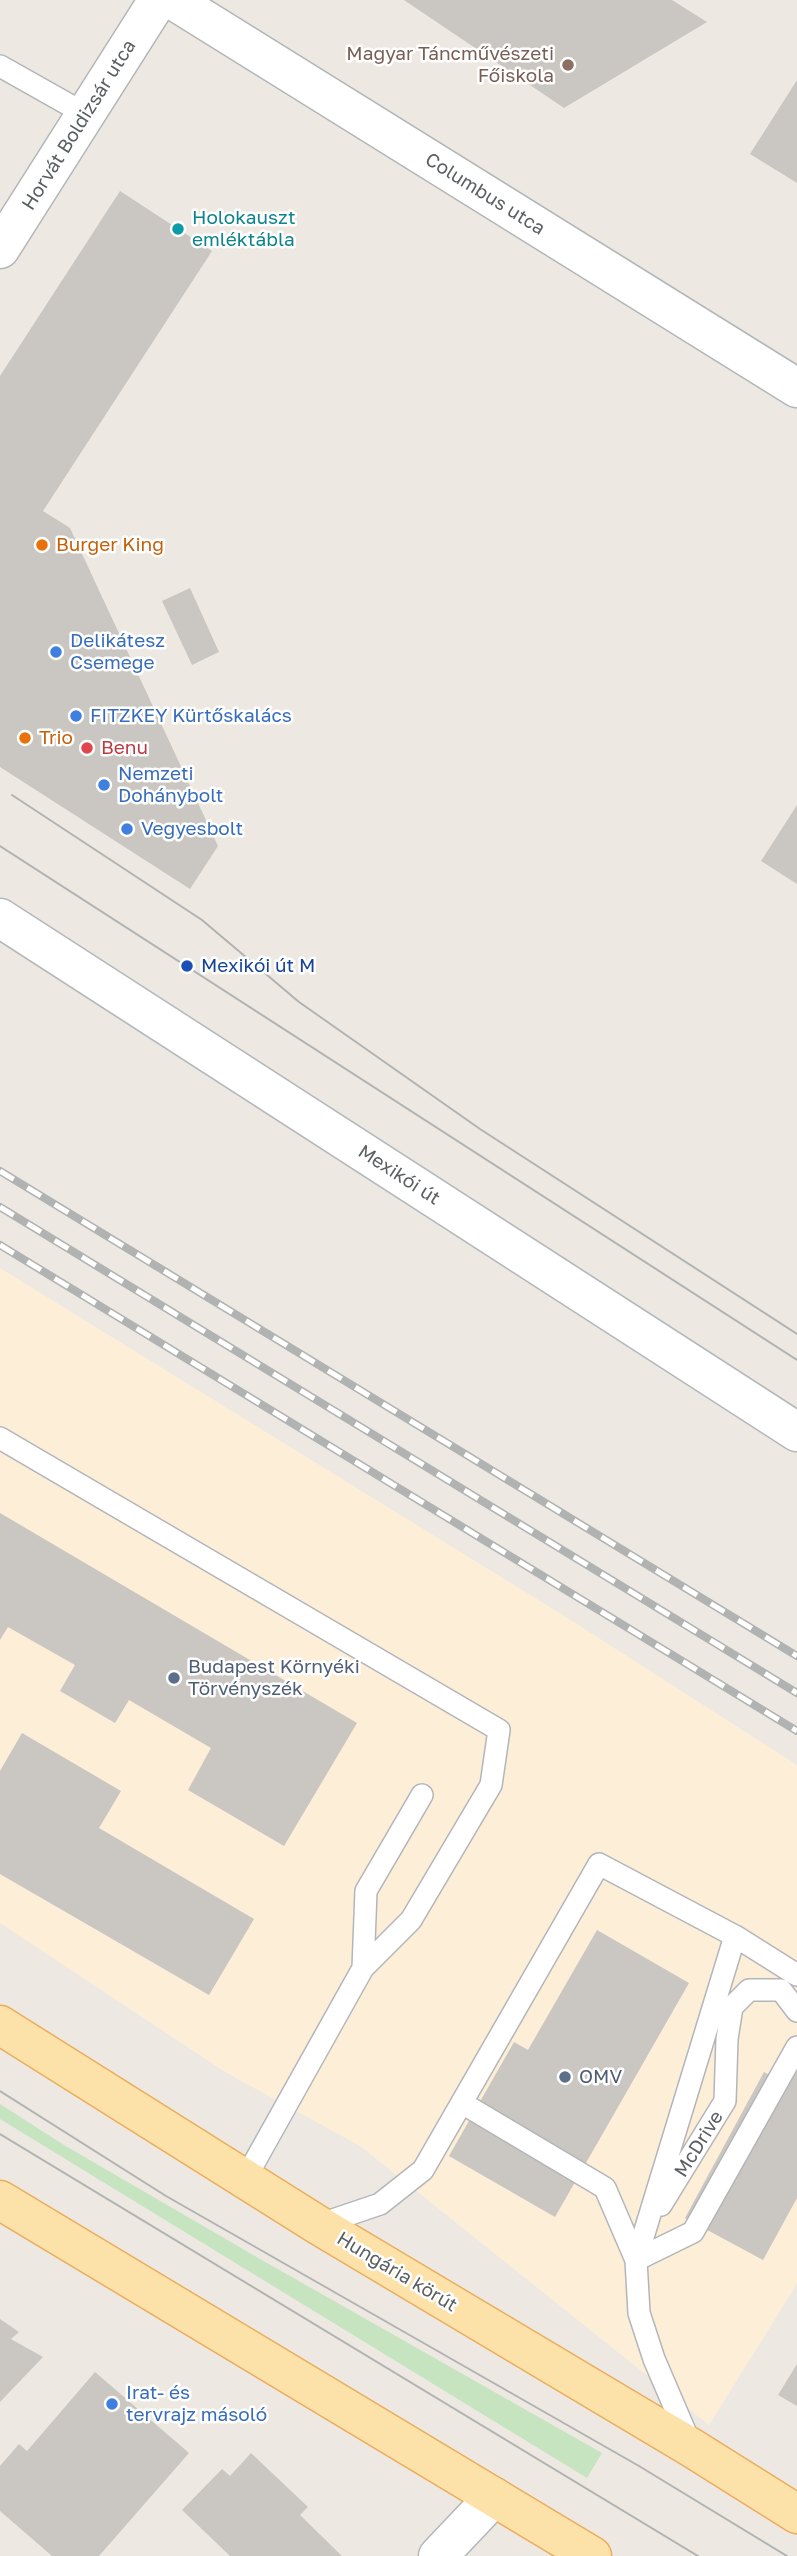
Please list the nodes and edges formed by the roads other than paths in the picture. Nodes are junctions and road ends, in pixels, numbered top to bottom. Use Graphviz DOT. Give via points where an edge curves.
graph roads {
  1 [pos="158,0"];
  2 [pos="173,0"];
  3 [pos="0,66"];
  4 [pos="87,115"];
  5 [pos="0,249"];
  6 [pos="797,388"];
  7 [pos="0,918"];
  8 [pos="797,1432"];
  9 [pos="0,1438"];
  10 [pos="422,1796"];
  11 [pos="735,1936"];
  12 [pos="363,1968"];
  13 [pos="797,1975"];
  14 [pos="797,2011"];
  15 [pos="0,2025"];
  16 [pos="797,2047"];
  17 [pos="462,2103"];
  18 [pos="245,2179"];
  19 [pos="0,2200"];
  20 [pos="318,2225"];
  21 [pos="645,2230"];
  22 [pos="636,2260"];
  23 [pos="692,2448"];
  24 [pos="494,2497"];
  25 [pos="797,2514"];
  26 [pos="438,2556"];
  27 [pos="592,2556"];
  1 -- 4 [label="street, Horvát Boldizsár utca"];
  2 -- 6 [label="street, Columbus utca"];
  3 -- 4 [label="lane"];
  4 -- 5 [label="street, Horvát Boldizsár utca"];
  7 -- 8 [label="street, Mexikói út"];
  9 -- 12 [label="lane" via="499,1730 491,1785 411,1920"];
  10 -- 12 [label="lane" via="366,1891"];
  11 -- 13 [label="lane"];
  11 -- 17 [label="lane" via="599,1864"];
  11 -- 21 [label="lane"];
  12 -- 18 [label="lane"];
  14 -- 21 [label="lane, McDrive" via="781,1990 749,1990 732,2007 726,2101"];
  15 -- 18 [label="main road, Hungária körút"];
  16 -- 22 [label="lane, McDrive" via="693,2232"];
  17 -- 20 [label="lane" via="423,2170 380,2204"];
  17 -- 22 [label="lane" via="605,2188"];
  18 -- 20 [label="main road, Hungária körút"];
  19 -- 24 [label="main road"];
  20 -- 23 [label="main road, Hungária körút"];
  21 -- 22 [label="lane"];
  22 -- 23 [label="lane" via="639,2313"];
  23 -- 25 [label="main road, Hungária körút"];
  24 -- 26 [label="street"];
  24 -- 27 [label="main road"];
}
